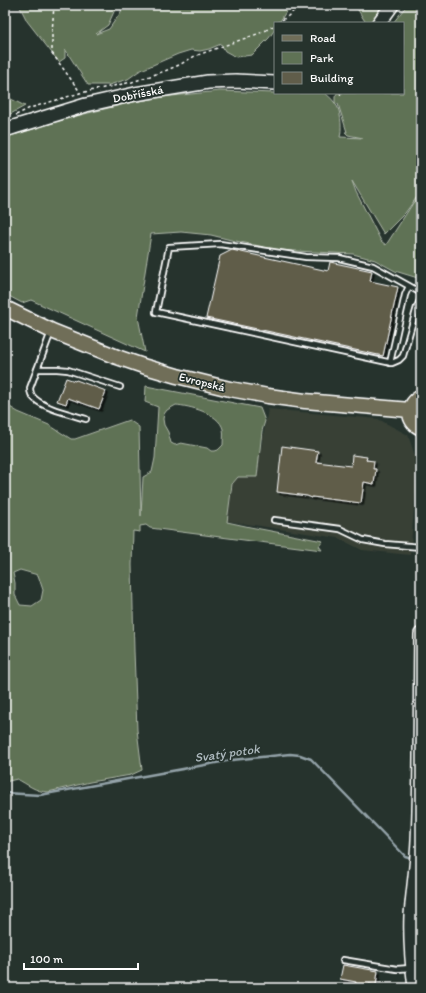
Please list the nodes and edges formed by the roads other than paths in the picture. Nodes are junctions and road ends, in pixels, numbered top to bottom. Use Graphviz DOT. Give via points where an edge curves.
graph roads {
  1 [pos="392,5"];
  2 [pos="380,22"];
  3 [pos="274,83"];
  4 [pos="5,130"];
  5 [pos="409,286"];
  6 [pos="421,293"];
  7 [pos="421,298"];
  8 [pos="5,308"];
  9 [pos="52,331"];
  10 [pos="390,363"];
  11 [pos="37,369"];
  12 [pos="120,387"];
  13 [pos="421,397"];
  14 [pos="410,410"];
  15 [pos="86,419"];
  16 [pos="421,428"];
  17 [pos="274,520"];
  18 [pos="421,547"];
  19 [pos="421,634"];
  20 [pos="420,806"];
  21 [pos="343,960"];
  22 [pos="412,968"];
  23 [pos="415,988"];
  1 -- 2 [label="main road"];
  3 -- 4 [label="main road, Dobříšská" via="208,82 135,94 86,105"];
  5 -- 6 [label="lane"];
  5 -- 10 [label="lane" via="404,295"];
  5 -- 10 [label="lane" via="373,266 339,258 306,257 220,244 169,247 156,312"];
  7 -- 10 [label="lane" via="416,307 403,356 397,362"];
  8 -- 9 [label="main road, Evropská"];
  9 -- 11 [label="lane"];
  9 -- 14 [label="main road, Evropská" via="146,367 230,389 305,401"];
  11 -- 12 [label="lane" via="68,370"];
  11 -- 15 [label="lane" via="30,388 34,399 48,407"];
  13 -- 14 [label="main road" via="414,402"];
  14 -- 16 [label="main road" via="413,421"];
  17 -- 18 [label="lane" via="340,529 363,540"];
  19 -- 20 [label="main road"];
  20 -- 22 [label="main road" via="411,915"];
  21 -- 22 [label="lane" via="398,969"];
  22 -- 23 [label="main road"];
}
